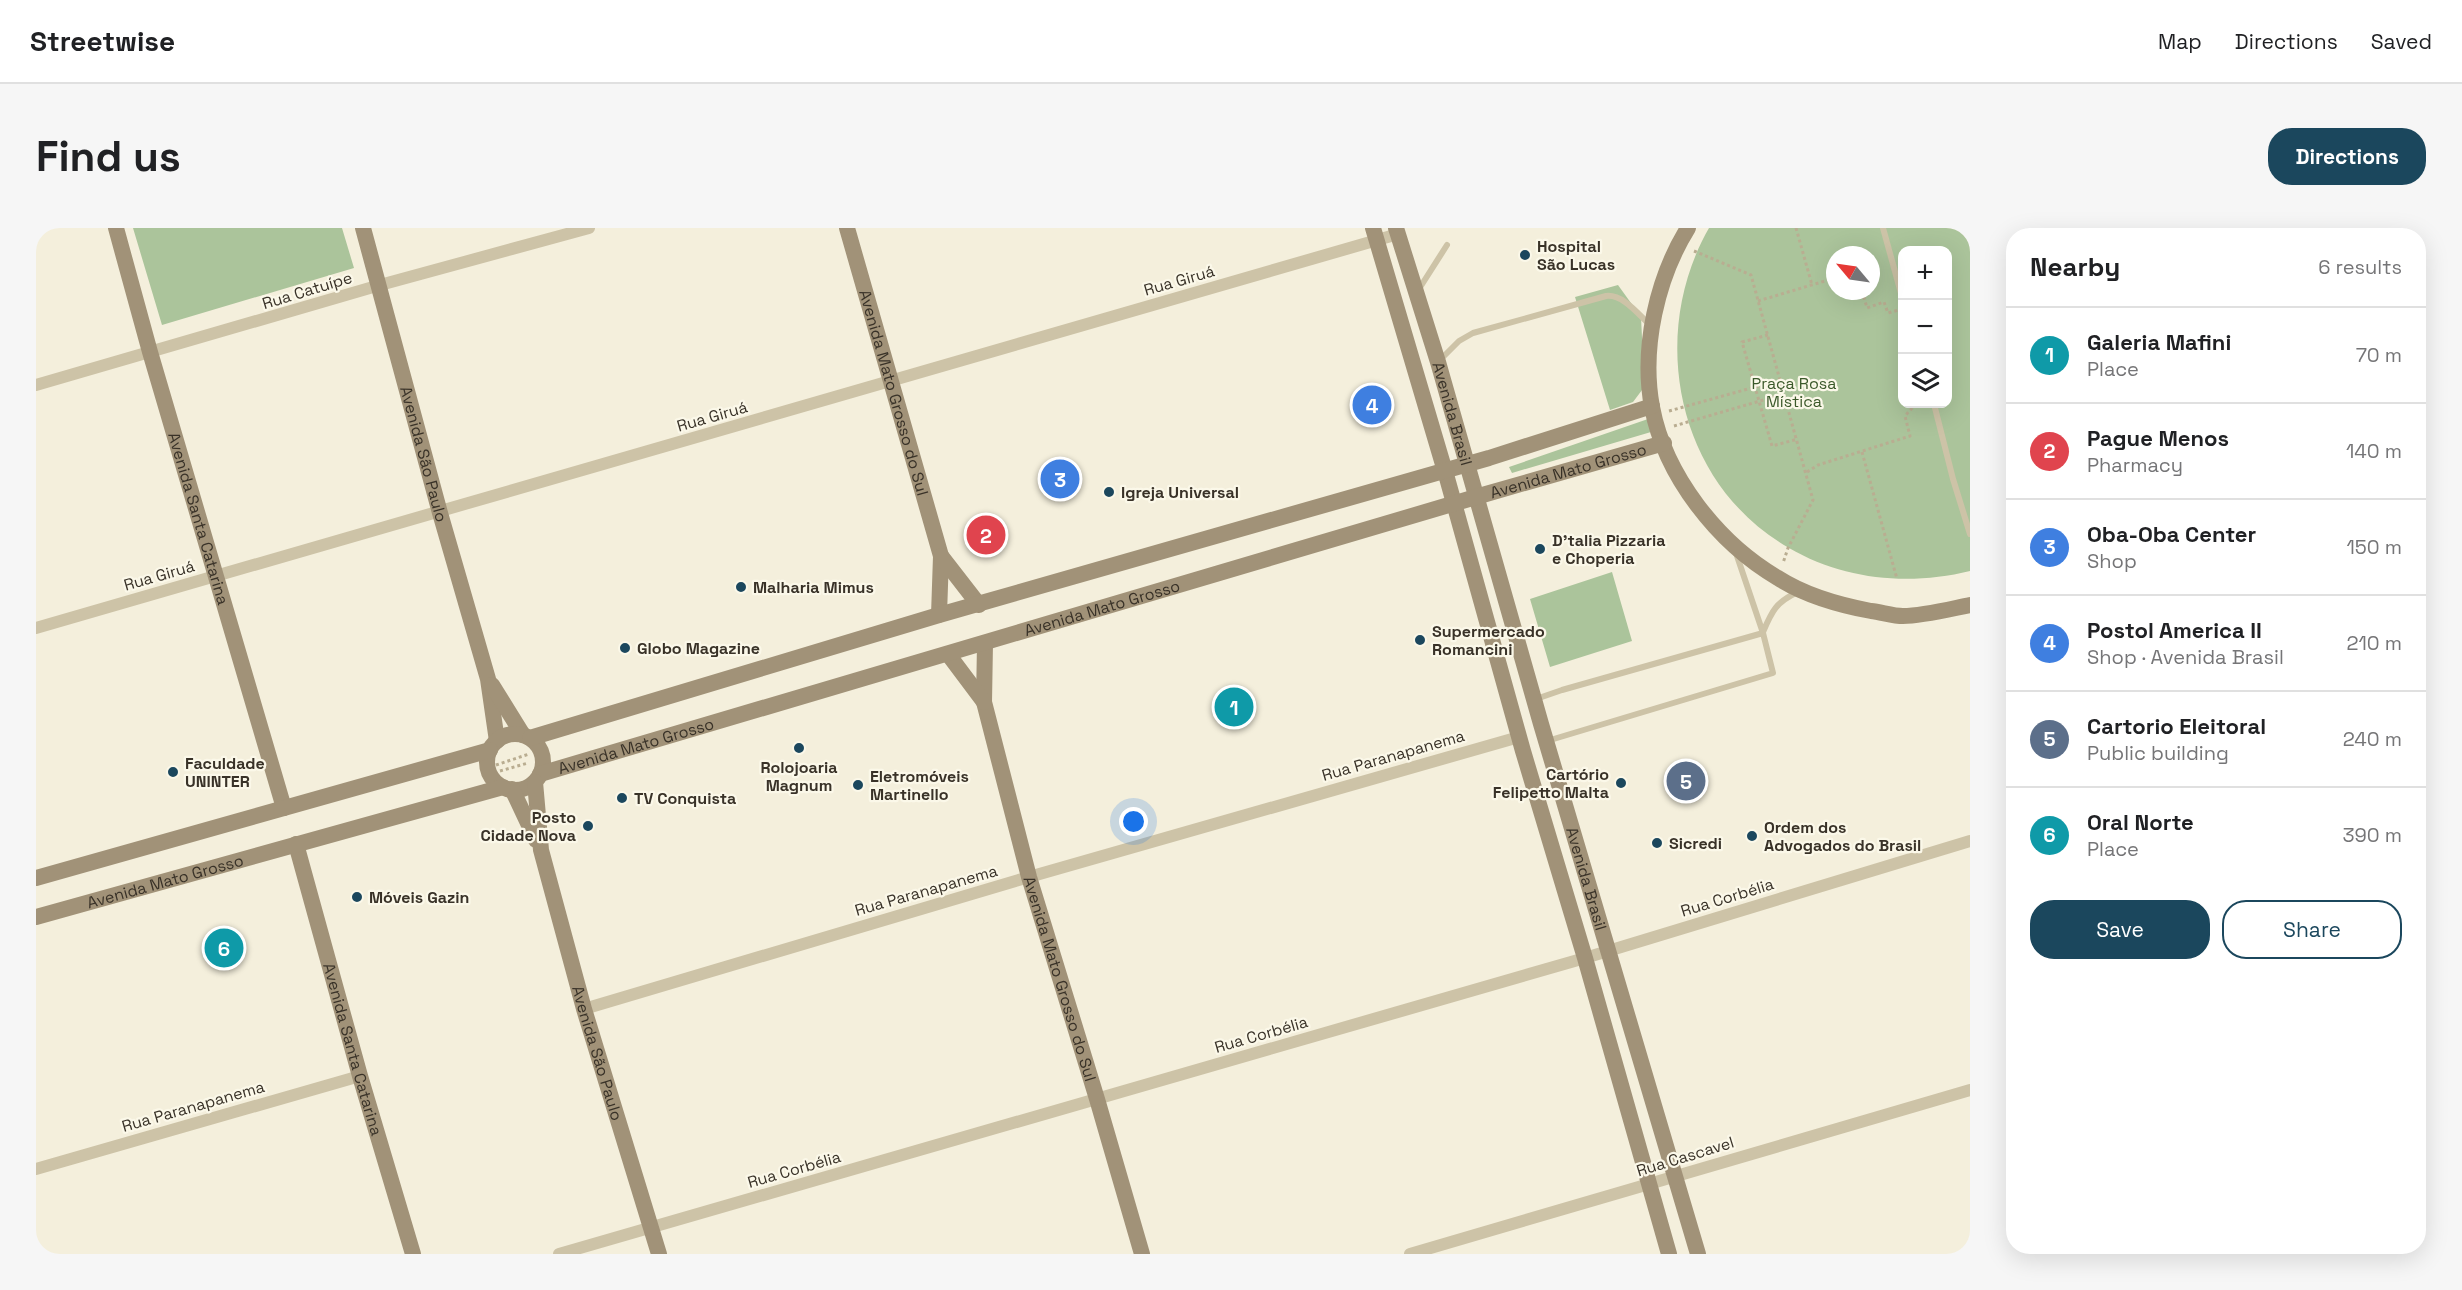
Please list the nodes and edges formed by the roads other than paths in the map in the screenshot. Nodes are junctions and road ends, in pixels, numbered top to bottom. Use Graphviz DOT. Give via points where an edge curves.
graph roads {
  1 [pos="116,228"];
  2 [pos="363,228"];
  3 [pos="589,228"];
  4 [pos="847,228"];
  5 [pos="1688,228"];
  6 [pos="1883,228"];
  7 [pos="1397,231"];
  8 [pos="1375,234"];
  9 [pos="1447,245"];
  10 [pos="1898,282"];
  11 [pos="380,285"];
  12 [pos="1417,292"];
  13 [pos="1653,328"];
  14 [pos="150,352"];
  15 [pos="1438,362"];
  16 [pos="892,381"];
  17 [pos="36,386"];
  18 [pos="1935,408"];
  19 [pos="1658,424"];
  20 [pos="1467,465"];
  21 [pos="1445,471"];
  22 [pos="1476,497"];
  23 [pos="1454,503"];
  24 [pos="440,513"];
  25 [pos="1970,534"];
  26 [pos="1734,546"];
  27 [pos="941,556"];
  28 [pos="217,576"];
  29 [pos="1802,590"];
  30 [pos="979,605"];
  31 [pos="1969,609"];
  32 [pos="939,615"];
  33 [pos="36,628"];
  34 [pos="1763,633"];
  35 [pos="985,643"];
  36 [pos="948,654"];
  37 [pos="488,679"];
  38 [pos="1535,699"];
  39 [pos="984,702"];
  40 [pos="527,736"];
  41 [pos="1520,737"];
  42 [pos="1546,741"];
  43 [pos="494,745"];
  44 [pos="537,778"];
  45 [pos="507,788"];
  46 [pos="284,808"];
  47 [pos="1970,841"];
  48 [pos="296,844"];
  49 [pos="542,850"];
  50 [pos="1029,877"];
  51 [pos="36,878"];
  52 [pos="36,917"];
  53 [pos="1609,950"];
  54 [pos="1585,958"];
  55 [pos="584,1009"];
  56 [pos="360,1076"];
  57 [pos="1970,1090"];
  58 [pos="1097,1099"];
  59 [pos="36,1169"];
  60 [pos="1675,1176"];
  61 [pos="1649,1185"];
  62 [pos="651,1227"];
  63 [pos="413,1254"];
  64 [pos="560,1254"];
  65 [pos="659,1254"];
  66 [pos="1142,1254"];
  67 [pos="1410,1254"];
  68 [pos="1669,1254"];
  69 [pos="1698,1254"];
  1 -- 14 [label="main road, Avenida Santa Catarina"];
  2 -- 11 [label="main road, Avenida São Paulo"];
  3 -- 11 [label="street, Rua Catuípe"];
  4 -- 16 [label="main road, Avenida Mato Grosso do Sul"];
  5 -- 13 [label="main road, Avenida Mato Grosso" via="1662,280"];
  6 -- 10 [label="lane"];
  7 -- 8 [label="street, Rua Giruá"];
  7 -- 12 [label="main road, Avenida Brasil"];
  8 -- 16 [label="street, Rua Giruá"];
  8 -- 21 [label="main road, Avenida Brasil"];
  9 -- 12 [label="lane"];
  11 -- 14 [label="street, Rua Catuípe"];
  11 -- 24 [label="main road, Avenida São Paulo"];
  12 -- 15 [label="main road, Avenida Brasil"];
  13 -- 15 [label="lane" via="1620,298 1606,296 1473,333"];
  13 -- 19 [label="main road, Avenida Mato Grosso" via="1650,370"];
  14 -- 17 [label="street, Rua Catuípe"];
  14 -- 28 [label="main road, Avenida Santa Catarina"];
  15 -- 20 [label="main road, Avenida Brasil"];
  16 -- 24 [label="street, Rua Giruá"];
  16 -- 27 [label="main road, Avenida Mato Grosso do Sul"];
  18 -- 25 [label="lane"];
  19 -- 20 [label="main road, Avenida Mato Grosso"];
  19 -- 22 [label="main road, Avenida Mato Grosso"];
  19 -- 26 [label="main road, Avenida Mato Grosso" via="1675,470"];
  20 -- 21 [label="main road, Avenida Mato Grosso"];
  20 -- 22 [label="main road, Avenida Brasil"];
  21 -- 23 [label="main road, Avenida Brasil"];
  21 -- 30 [label="main road, Avenida Mato Grosso"];
  22 -- 23 [label="main road, Avenida Mato Grosso"];
  22 -- 38 [label="main road, Avenida Brasil"];
  23 -- 35 [label="main road, Avenida Mato Grosso"];
  23 -- 41 [label="main road, Avenida Brasil"];
  24 -- 28 [label="street, Rua Giruá"];
  24 -- 37 [label="main road, Avenida São Paulo"];
  26 -- 29 [label="main road, Avenida Mato Grosso" via="1777,578"];
  26 -- 34 [label="lane"];
  27 -- 30 [label="main road"];
  27 -- 32 [label="main road"];
  28 -- 33 [label="street, Rua Giruá"];
  28 -- 46 [label="main road, Avenida Santa Catarina"];
  29 -- 31 [label="main road, Avenida Mato Grosso" via="1838,605 1903,616"];
  29 -- 34 [label="lane" via="1775,607"];
  30 -- 32 [label="main road, Avenida Mato Grosso"];
  32 -- 40 [label="main road, Avenida Mato Grosso"];
  34 -- 38 [label="lane"];
  34 -- 42 [label="lane" via="1773,673"];
  35 -- 36 [label="main road, Avenida Mato Grosso"];
  35 -- 39 [label="main road"];
  36 -- 39 [label="main road"];
  36 -- 44 [label="main road, Avenida Mato Grosso"];
  37 -- 40 [label="main road, Avenida São Paulo"];
  37 -- 43 [label="main road, Avenida São Paulo"];
  38 -- 42 [label="main road, Avenida Brasil"];
  39 -- 50 [label="main road, Avenida Mato Grosso do Sul"];
  40 -- 43 [label="main road" via="508,735"];
  40 -- 44 [label="main road" via="536,743 543,758"];
  41 -- 50 [label="street, Rua Paranapanema"];
  41 -- 54 [label="main road, Avenida Brasil"];
  42 -- 53 [label="main road, Avenida Brasil"];
  43 -- 45 [label="main road" via="488,757 489,771 497,783"];
  43 -- 46 [label="main road"];
  44 -- 45 [label="main road" via="523,789"];
  44 -- 49 [label="main road, Avenida São Paulo"];
  45 -- 48 [label="main road, Avenida Mato Grosso"];
  45 -- 49 [label="main road, Avenida São Paulo"];
  46 -- 51 [label="main road"];
  47 -- 53 [label="street, Rua Corbélia"];
  48 -- 52 [label="main road, Avenida Mato Grosso"];
  48 -- 56 [label="main road, Avenida Santa Catarina"];
  49 -- 55 [label="main road, Avenida São Paulo"];
  50 -- 55 [label="street, Rua Paranapanema"];
  50 -- 58 [label="main road, Avenida Mato Grosso do Sul"];
  53 -- 54 [label="street, Rua Corbélia"];
  53 -- 60 [label="main road, Avenida Brasil"];
  54 -- 58 [label="street, Rua Corbélia"];
  54 -- 61 [label="main road, Avenida Brasil"];
  55 -- 62 [label="main road, Avenida São Paulo"];
  56 -- 59 [label="street, Rua Paranapanema"];
  56 -- 63 [label="main road, Avenida Santa Catarina"];
  57 -- 60 [label="street, Rua Cascavel"];
  58 -- 62 [label="street, Rua Corbélia"];
  58 -- 66 [label="main road, Avenida Mato Grosso do Sul"];
  60 -- 61 [label="street, Rua Cascavel"];
  60 -- 69 [label="main road, Avenida Brasil"];
  61 -- 67 [label="street, Rua Cascavel"];
  61 -- 68 [label="main road, Avenida Brasil"];
  62 -- 64 [label="street, Rua Corbélia"];
  62 -- 65 [label="main road, Avenida São Paulo"];
}
